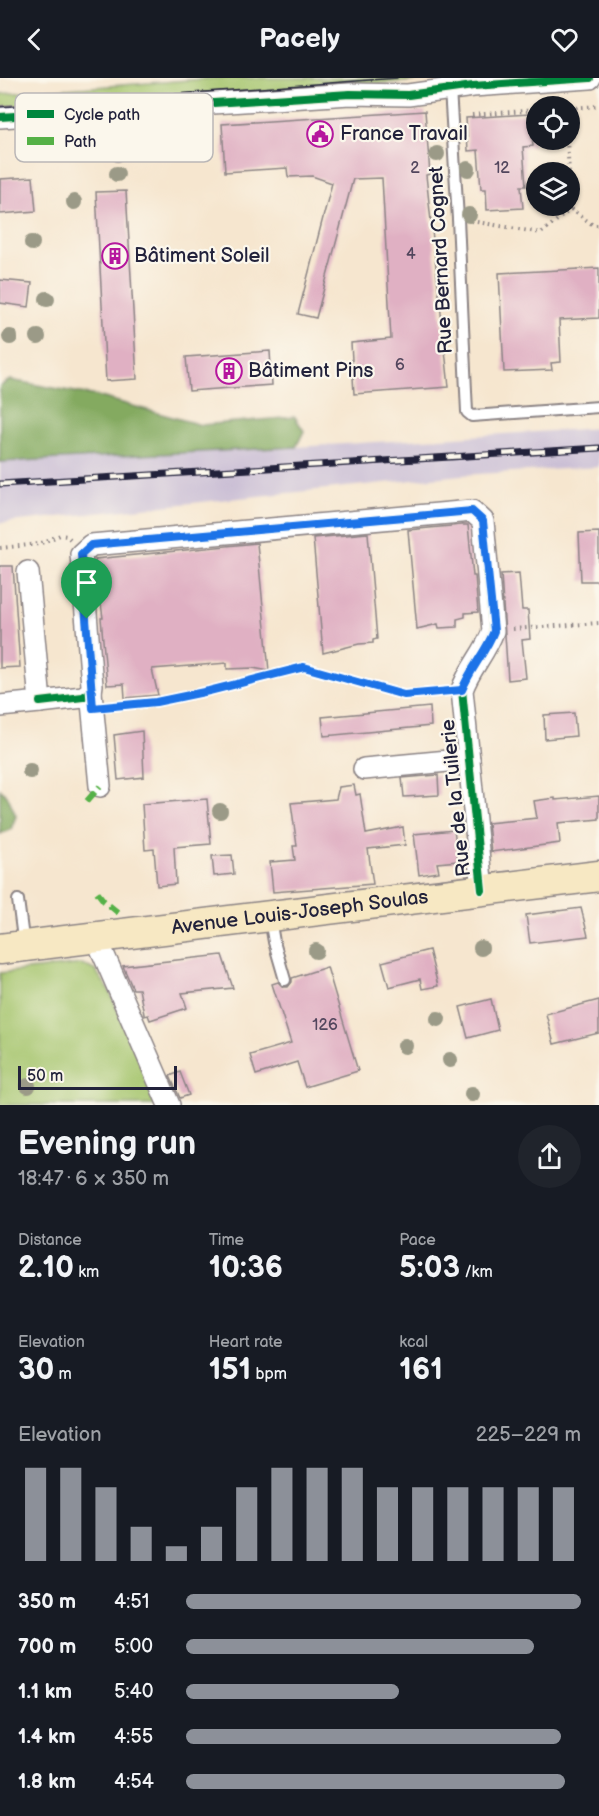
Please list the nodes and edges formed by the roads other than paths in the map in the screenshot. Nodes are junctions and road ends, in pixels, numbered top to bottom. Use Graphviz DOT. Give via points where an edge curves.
graph roads {
  1 [pos="590,78"];
  2 [pos="450,83"];
  3 [pos="213,102"];
  4 [pos="15,116"];
  5 [pos="0,117"];
  6 [pos="599,407"];
  7 [pos="28,572"];
  8 [pos="92,700"];
  9 [pos="40,702"];
  10 [pos="0,706"];
  11 [pos="469,759"];
  12 [pos="364,769"];
  13 [pos="100,786"];
  14 [pos="599,876"];
  15 [pos="482,890"];
  16 [pos="18,900"];
  17 [pos="269,915"];
  18 [pos="96,937"];
  19 [pos="12,947"];
  20 [pos="285,980"];
  21 [pos="169,1105"];
  1 -- 2 [label="street"];
  2 -- 3 [label="street" via="408,95 350,94"];
  2 -- 6 [label="lane, Rue Bernard Cognet" via="466,412 472,416"];
  4 -- 5 [label="street"];
  7 -- 9 [label="street"];
  8 -- 9 [label="street" via="84,697"];
  8 -- 11 [label="street, Rue de la Tuilerie" via="81,554 91,545 472,511 483,521 494,631 462,690"];
  8 -- 13 [label="street"];
  9 -- 10 [label="street"];
  11 -- 12 [label="street"];
  11 -- 15 [label="street, Rue de la Tuilerie"];
  14 -- 15 [label="main road, Avenue Louis-Joseph Soulas"];
  15 -- 17 [label="main road, Avenue Louis-Joseph Soulas"];
  16 -- 19 [label="lane"];
  17 -- 18 [label="main road, Avenue Louis-Joseph Soulas"];
  17 -- 20 [label="lane"];
  18 -- 19 [label="main road, Avenue Louis-Joseph Soulas"];
  18 -- 21 [label="street"];
}
